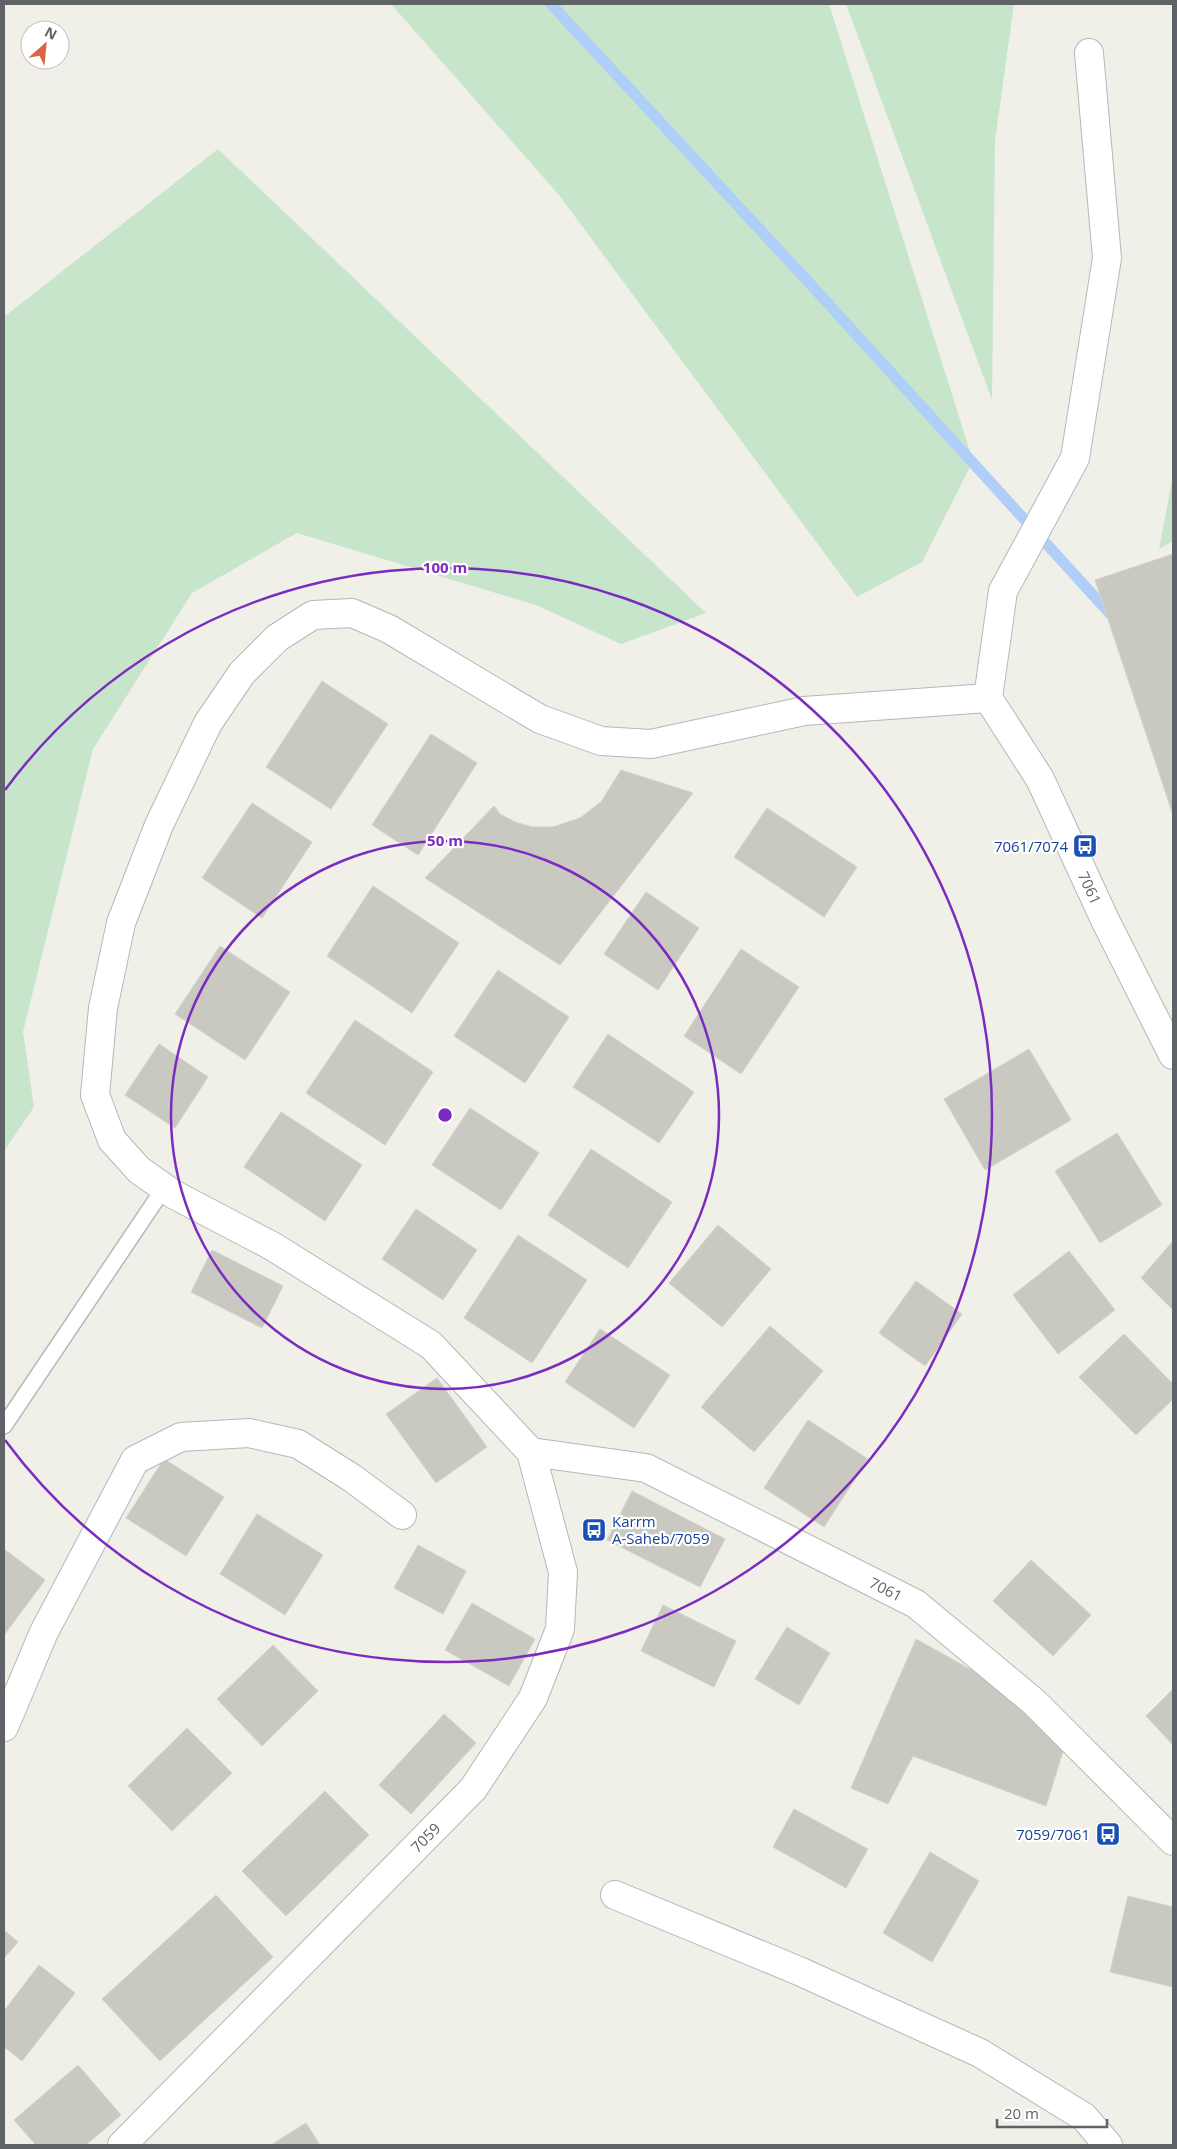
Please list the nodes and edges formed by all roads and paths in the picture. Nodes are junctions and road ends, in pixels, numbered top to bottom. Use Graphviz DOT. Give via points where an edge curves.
graph roads {
  1 [pos="1089,52"];
  2 [pos="988,698"];
  3 [pos="1173,1055"];
  4 [pos="164,1188"];
  5 [pos="4,1426"];
  6 [pos="531,1452"];
  7 [pos="402,1515"];
  8 [pos="4,1727"];
  9 [pos="1173,1841"];
  10 [pos="615,1895"];
  11 [pos="122,2145"];
  12 [pos="1108,2145"];
  1 -- 2 [label="street" via="1107,258 1074,458 1003,590"];
  2 -- 3 [label="street, 7061" via="1040,779 1105,920"];
  2 -- 4 [label="street" via="804,711 651,744 601,741 540,718 389,629 352,613 313,615 277,638 242,673 208,723 159,825 121,923 103,1008 95,1095 112,1140 139,1170"];
  4 -- 5 [label="lane"];
  4 -- 6 [label="street" via="272,1246 431,1346"];
  6 -- 9 [label="street, 7061" via="646,1468 916,1604 1034,1702"];
  6 -- 11 [label="street, 7059" via="563,1572 560,1629 532,1698 473,1789"];
  7 -- 8 [label="street" via="298,1444 249,1433 181,1437 135,1460 44,1632"];
  10 -- 12 [label="street" via="799,1971 980,2053 1084,2117"];
}
